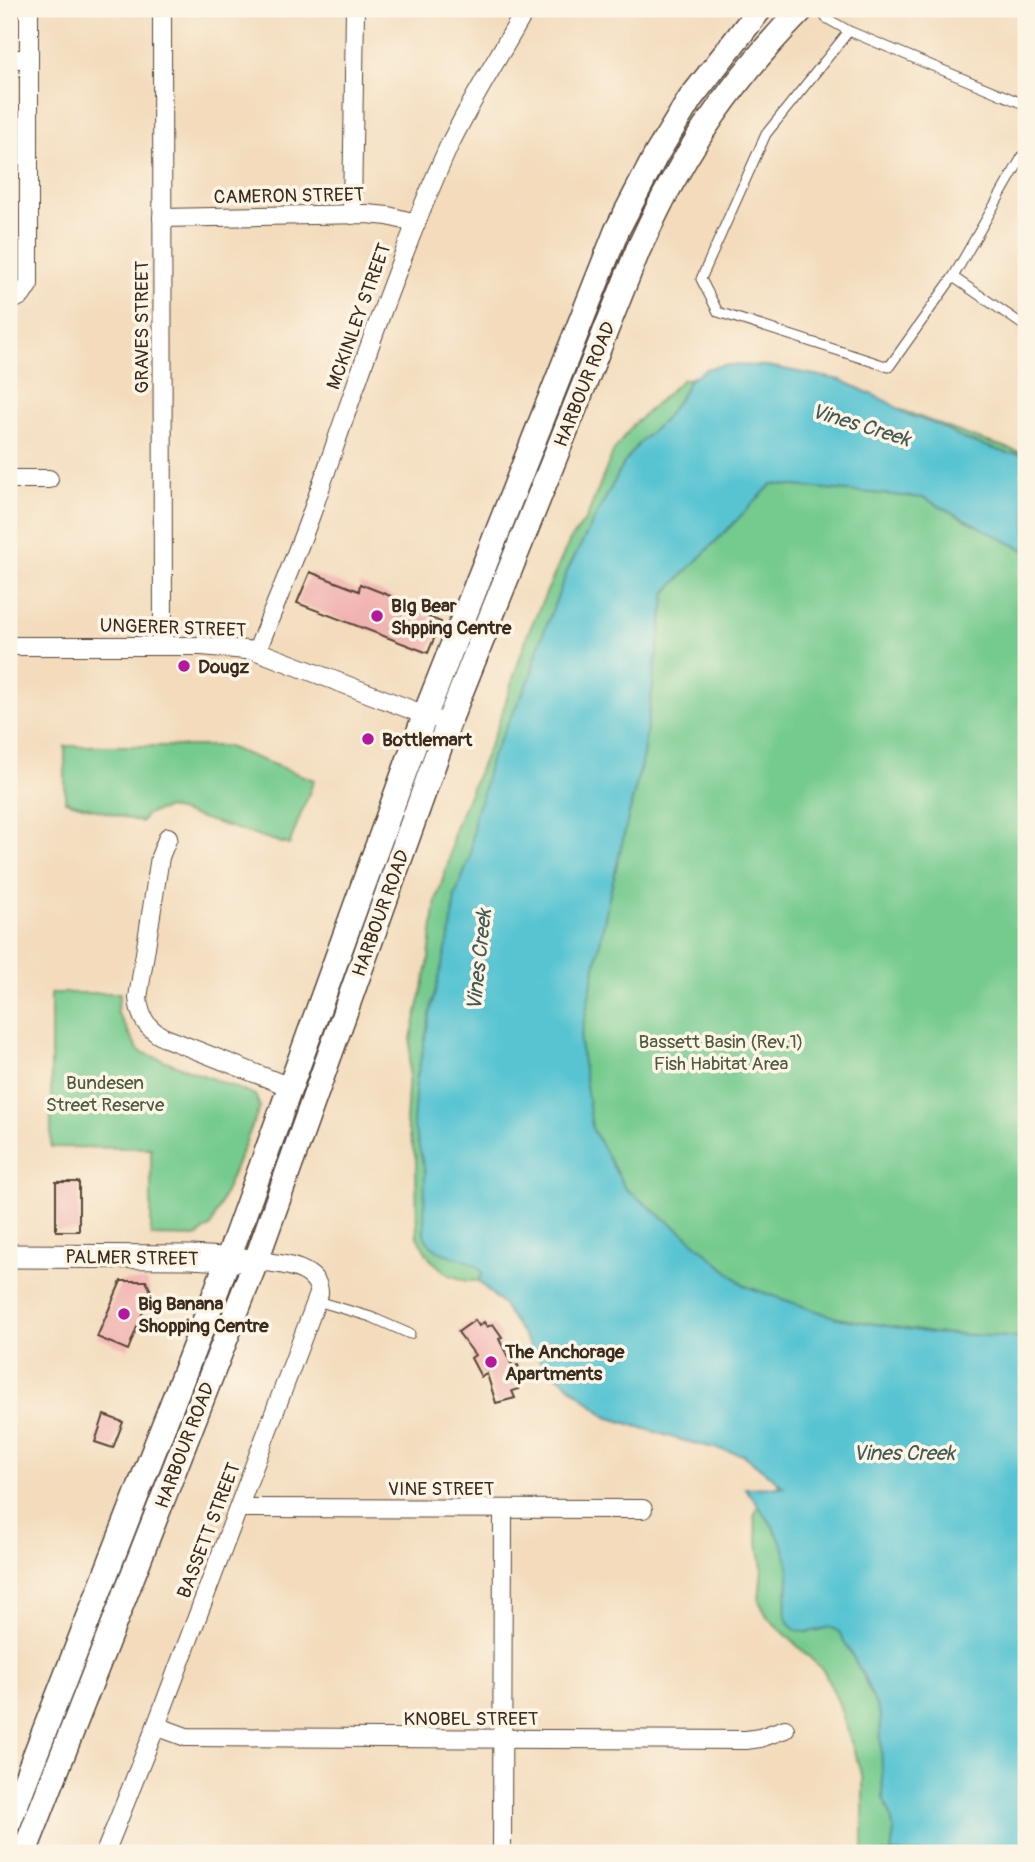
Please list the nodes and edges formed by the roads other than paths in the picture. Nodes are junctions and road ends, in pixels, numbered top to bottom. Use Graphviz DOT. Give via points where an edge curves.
graph roads {
  1 [pos="29,9"];
  2 [pos="162,9"];
  3 [pos="355,9"];
  4 [pos="526,9"];
  5 [pos="760,9"];
  6 [pos="802,9"];
  7 [pos="821,9"];
  8 [pos="849,31"];
  9 [pos="9,59"];
  10 [pos="29,59"];
  11 [pos="1026,105"];
  12 [pos="1026,149"];
  13 [pos="352,215"];
  14 [pos="162,218"];
  15 [pos="415,223"];
  16 [pos="953,277"];
  17 [pos="15,298"];
  18 [pos="1026,327"];
  19 [pos="9,479"];
  20 [pos="49,479"];
  21 [pos="9,646"];
  22 [pos="163,646"];
  23 [pos="257,651"];
  24 [pos="437,720"];
  25 [pos="168,837"];
  26 [pos="290,1087"];
  27 [pos="9,1256"];
  28 [pos="227,1259"];
  29 [pos="256,1261"];
  30 [pos="317,1301"];
  31 [pos="410,1334"];
  32 [pos="239,1508"];
  33 [pos="503,1509"];
  34 [pos="643,1509"];
  35 [pos="156,1726"];
  36 [pos="785,1729"];
  37 [pos="502,1739"];
  38 [pos="9,1822"];
  39 [pos="24,1853"];
  40 [pos="104,1853"];
  41 [pos="502,1853"];
  1 -- 10 [label="street"];
  2 -- 14 [label="street, GRAVES STREET"];
  3 -- 13 [label="street"];
  4 -- 15 [label="street, MCKINLEY STREET" via="449,146"];
  5 -- 24 [label="main road, HARBOUR ROAD" via="690,99 617,230"];
  6 -- 24 [label="main road, HARBOUR ROAD" via="720,106 675,176 638,250"];
  7 -- 8 [label="lane" via="826,18"];
  8 -- 11 [label="lane"];
  8 -- 16 [label="lane" via="766,134 701,279 718,312 889,367"];
  9 -- 10 [label="street"];
  10 -- 17 [label="street" via="29,284"];
  12 -- 16 [label="lane"];
  13 -- 14 [label="street, CAMERON STREET"];
  13 -- 15 [label="street, CAMERON STREET" via="388,216"];
  14 -- 22 [label="street, GRAVES STREET"];
  15 -- 23 [label="street, MCKINLEY STREET" via="311,515"];
  16 -- 18 [label="lane"];
  19 -- 20 [label="street"];
  21 -- 22 [label="street, UNGERER STREET"];
  22 -- 23 [label="street, UNGERER STREET"];
  23 -- 24 [label="street, UNGERER STREET"];
  24 -- 26 [label="main road, HARBOUR ROAD"];
  24 -- 29 [label="main road, HARBOUR ROAD"];
  25 -- 26 [label="street" via="160,857 138,998 140,1013 150,1030 163,1037"];
  26 -- 28 [label="main road, HARBOUR ROAD"];
  27 -- 28 [label="street, PALMER STREET"];
  28 -- 29 [label="street, PALMER STREET"];
  28 -- 38 [label="main road, HARBOUR ROAD"];
  29 -- 30 [label="street" via="280,1263 310,1274 319,1286"];
  29 -- 39 [label="main road, HARBOUR ROAD"];
  30 -- 31 [label="lane"];
  30 -- 32 [label="street, BASSETT STREET"];
  32 -- 33 [label="street, VINE STREET"];
  32 -- 35 [label="street, BASSETT STREET"];
  33 -- 34 [label="street, VINE STREET"];
  33 -- 37 [label="street"];
  35 -- 37 [label="street, KNOBEL STREET" via="186,1737"];
  35 -- 40 [label="street, BASSETT STREET"];
  36 -- 37 [label="street, KNOBEL STREET" via="746,1740"];
  37 -- 41 [label="street"];
}
